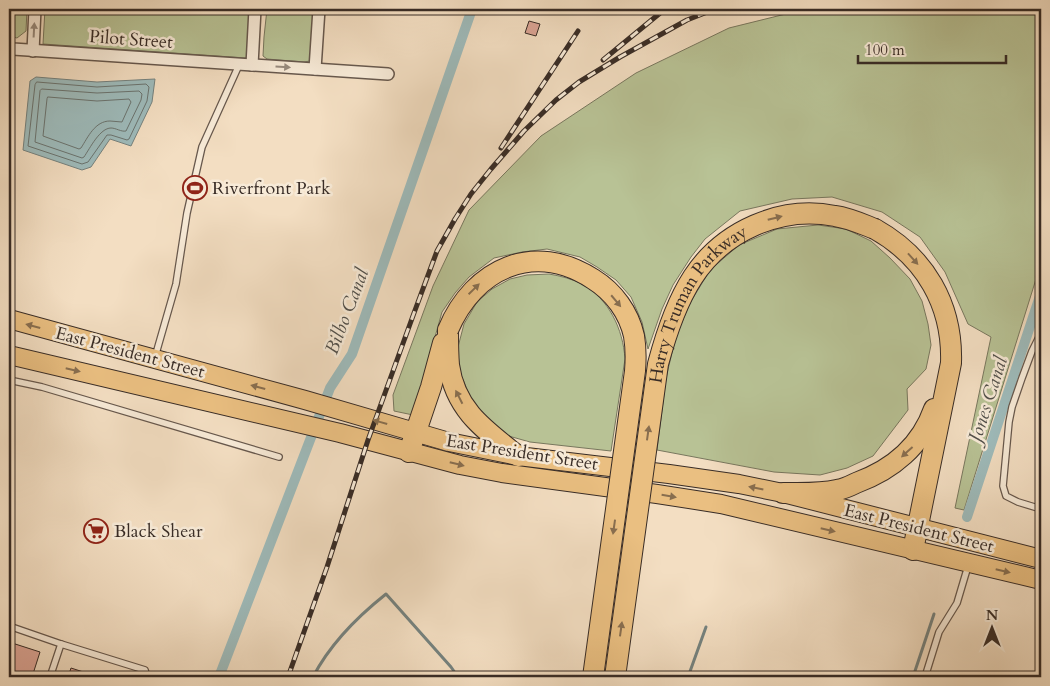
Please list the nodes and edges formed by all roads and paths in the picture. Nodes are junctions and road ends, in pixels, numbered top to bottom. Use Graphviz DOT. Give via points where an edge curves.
graph roads {
  1 [pos="36,9"];
  2 [pos="255,9"];
  3 [pos="319,9"];
  4 [pos="9,48"];
  5 [pos="33,51"];
  6 [pos="239,64"];
  7 [pos="252,65"];
  8 [pos="315,69"];
  9 [pos="388,74"];
  10 [pos="9,320"];
  11 [pos="448,330"];
  12 [pos="1041,333"];
  13 [pos="9,355"];
  14 [pos="154,359"];
  15 [pos="951,363"];
  16 [pos="9,380"];
  17 [pos="416,432"];
  18 [pos="409,452"];
  19 [pos="518,456"];
  20 [pos="279,457"];
  21 [pos="784,493"];
  22 [pos="1041,509"];
  23 [pos="918,528"];
  24 [pos="913,550"];
  25 [pos="1041,558"];
  26 [pos="968,563"];
  27 [pos="1041,580"];
  28 [pos="9,626"];
  29 [pos="61,644"];
  30 [pos="50,677"];
  31 [pos="147,677"];
  32 [pos="593,677"];
  33 [pos="615,677"];
  34 [pos="925,677"];
  5 -- 1 [label="street, one-way"];
  2 -- 7 [label="street"];
  3 -- 8 [label="street"];
  4 -- 5 [label="street, Pilot Street"];
  5 -- 6 [label="street, Pilot Street"];
  6 -- 7 [label="street, Pilot Street"];
  6 -- 14 [label="lane" via="202,147 187,212 176,284"];
  7 -- 8 [label="street, Pilot Street, one-way"];
  8 -- 9 [label="street, Pilot Street"];
  14 -- 10 [label="main road, East President Street, one-way"];
  11 -- 17 [label="highway, Harry Truman Parkway"];
  19 -- 11 [label="highway, one-way" via="485,430 463,406 451,373"];
  11 -- 32 [label="highway, Harry Truman Parkway, one-way, bridge" via="463,301 484,280 510,266 533,261 560,263 599,282 624,309 628,318 636,346 635,371"];
  12 -- 22 [label="lane" via="1012,407 1004,486 1006,496"];
  13 -- 18 [label="main road, East President Street, one-way"];
  17 -- 14 [label="main road, East President Street, one-way"];
  15 -- 21 [label="highway, one-way" via="930,422 913,446 892,466 838,490"];
  15 -- 23 [label="highway"];
  33 -- 15 [label="highway, Harry Truman Parkway, one-way, bridge" via="658,364 668,327 680,302 693,277 716,250 747,228 800,214 835,216 874,229 901,246 933,285 948,326"];
  16 -- 20 [label="lane"];
  17 -- 18 [label="highway, Harry Truman Parkway"];
  17 -- 19 [label="main road, East President Street"];
  18 -- 24 [label="main road, East President Street, one-way" via="502,473 721,504"];
  21 -- 19 [label="main road, East President Street, one-way" via="669,474"];
  21 -- 23 [label="main road, East President Street"];
  23 -- 24 [label="highway"];
  23 -- 25 [label="main road, East President Street"];
  24 -- 26 [label="main road, East President Street"];
  26 -- 27 [label="main road, East President Street, one-way"];
  26 -- 34 [label="lane" via="956,603 939,632"];
  28 -- 29 [label="lane"];
  29 -- 30 [label="lane"];
  29 -- 31 [label="lane" via="145,670"];
}
